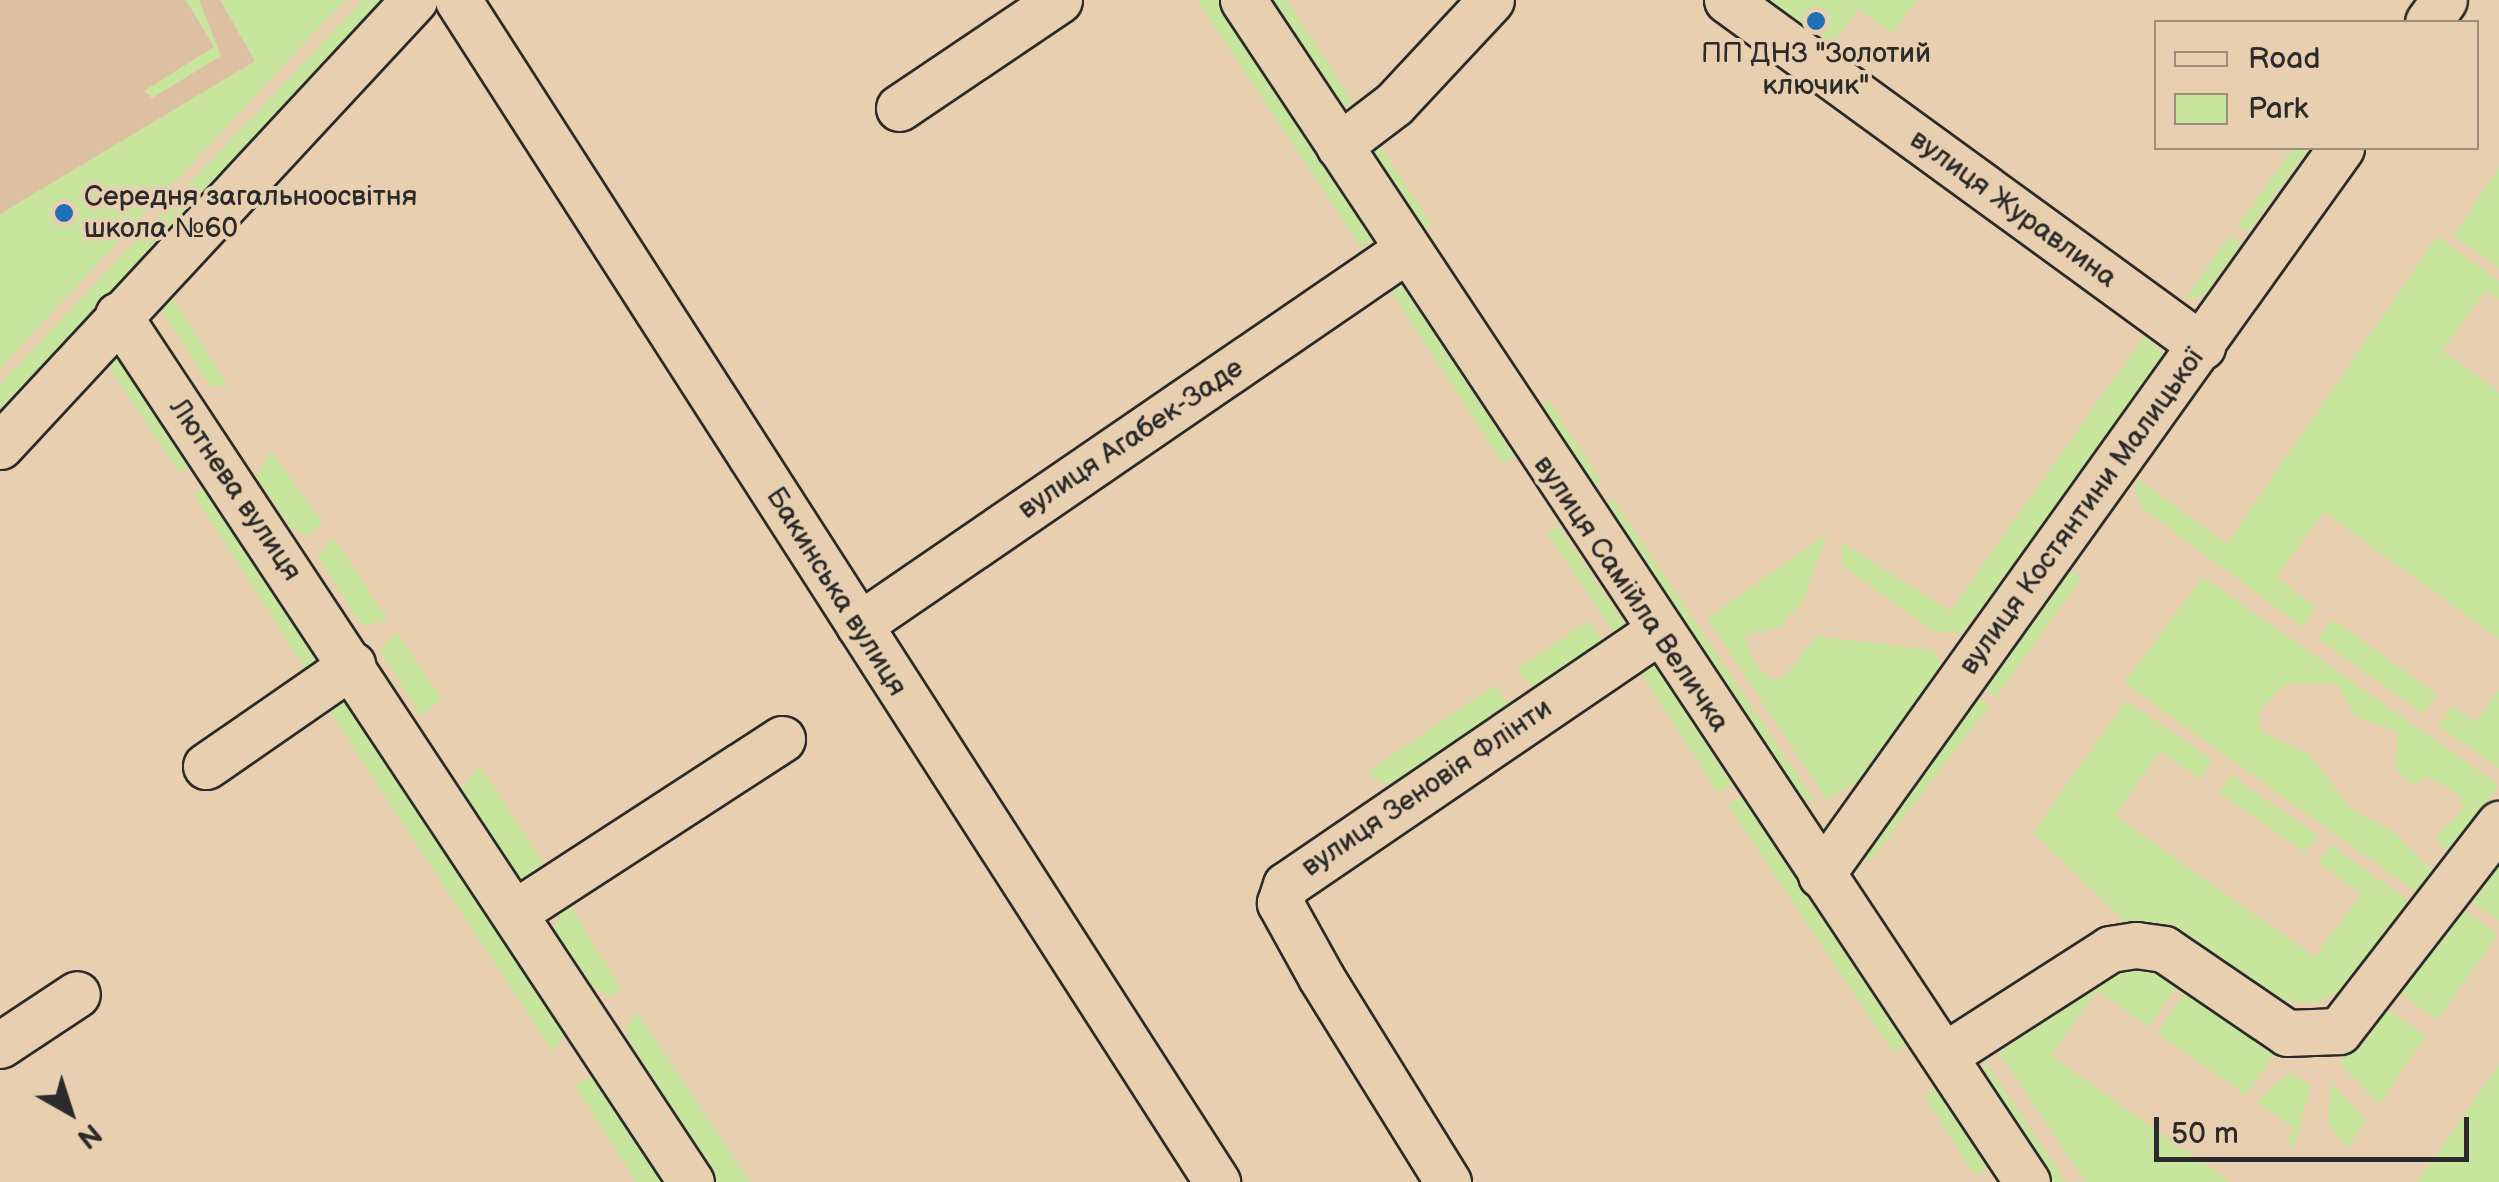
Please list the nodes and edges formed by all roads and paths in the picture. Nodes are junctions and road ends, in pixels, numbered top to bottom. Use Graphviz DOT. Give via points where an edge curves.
graph roads {
  1 [pos="414,0"];
  2 [pos="458,0"];
  3 [pos="1059,0"];
  4 [pos="1244,0"];
  5 [pos="1491,0"];
  6 [pos="1726,0"];
  7 [pos="898,108"];
  8 [pos="1339,146"];
  9 [pos="2340,150"];
  10 [pos="1403,252"];
  11 [pos="118,315"];
  12 [pos="2202,346"];
  13 [pos="0,446"];
  14 [pos="859,625"];
  15 [pos="1656,634"];
  16 [pos="352,665"];
  17 [pos="782,739"];
  18 [pos="206,766"];
  19 [pos="2499,824"];
  20 [pos="1821,875"];
  21 [pos="516,911"];
  22 [pos="77,994"];
  23 [pos="0,1045"];
  24 [pos="1945,1055"];
  25 [pos="691,1182"];
  26 [pos="1217,1182"];
  27 [pos="1448,1182"];
  28 [pos="2027,1182"];
  1 -- 11 [label="street"];
  2 -- 14 [label="street, Бакинська вулиця"];
  3 -- 7 [label="street"];
  4 -- 8 [label="street, вулиця Самійла Величка"];
  5 -- 8 [label="street" via="1394,104"];
  6 -- 12 [label="street, вулиця Журавлина"];
  8 -- 10 [label="street, вулиця Самійла Величка"];
  9 -- 12 [label="street, вулиця Костянтини Малицької"];
  10 -- 14 [label="street, вулиця Агабек-Заде"];
  10 -- 15 [label="street, вулиця Самійла Величка"];
  11 -- 13 [label="street"];
  11 -- 16 [label="street, Лютнева вулиця"];
  12 -- 20 [label="street, вулиця Костянтини Малицької"];
  14 -- 26 [label="street, Бакинська вулиця"];
  15 -- 20 [label="street, вулиця Самійла Величка"];
  15 -- 27 [label="street, вулиця Зеновія Флінти" via="1286,884 1280,903"];
  16 -- 18 [label="street"];
  16 -- 21 [label="street, Лютнева вулиця"];
  17 -- 21 [label="street"];
  19 -- 24 [label="street" via="2339,1031 2287,1033 2164,950 2136,944 2110,949"];
  20 -- 24 [label="street, вулиця Самійла Величка"];
  21 -- 25 [label="street, Лютнева вулиця"];
  22 -- 23 [label="street"];
  24 -- 28 [label="street, вулиця Самійла Величка"];
}
